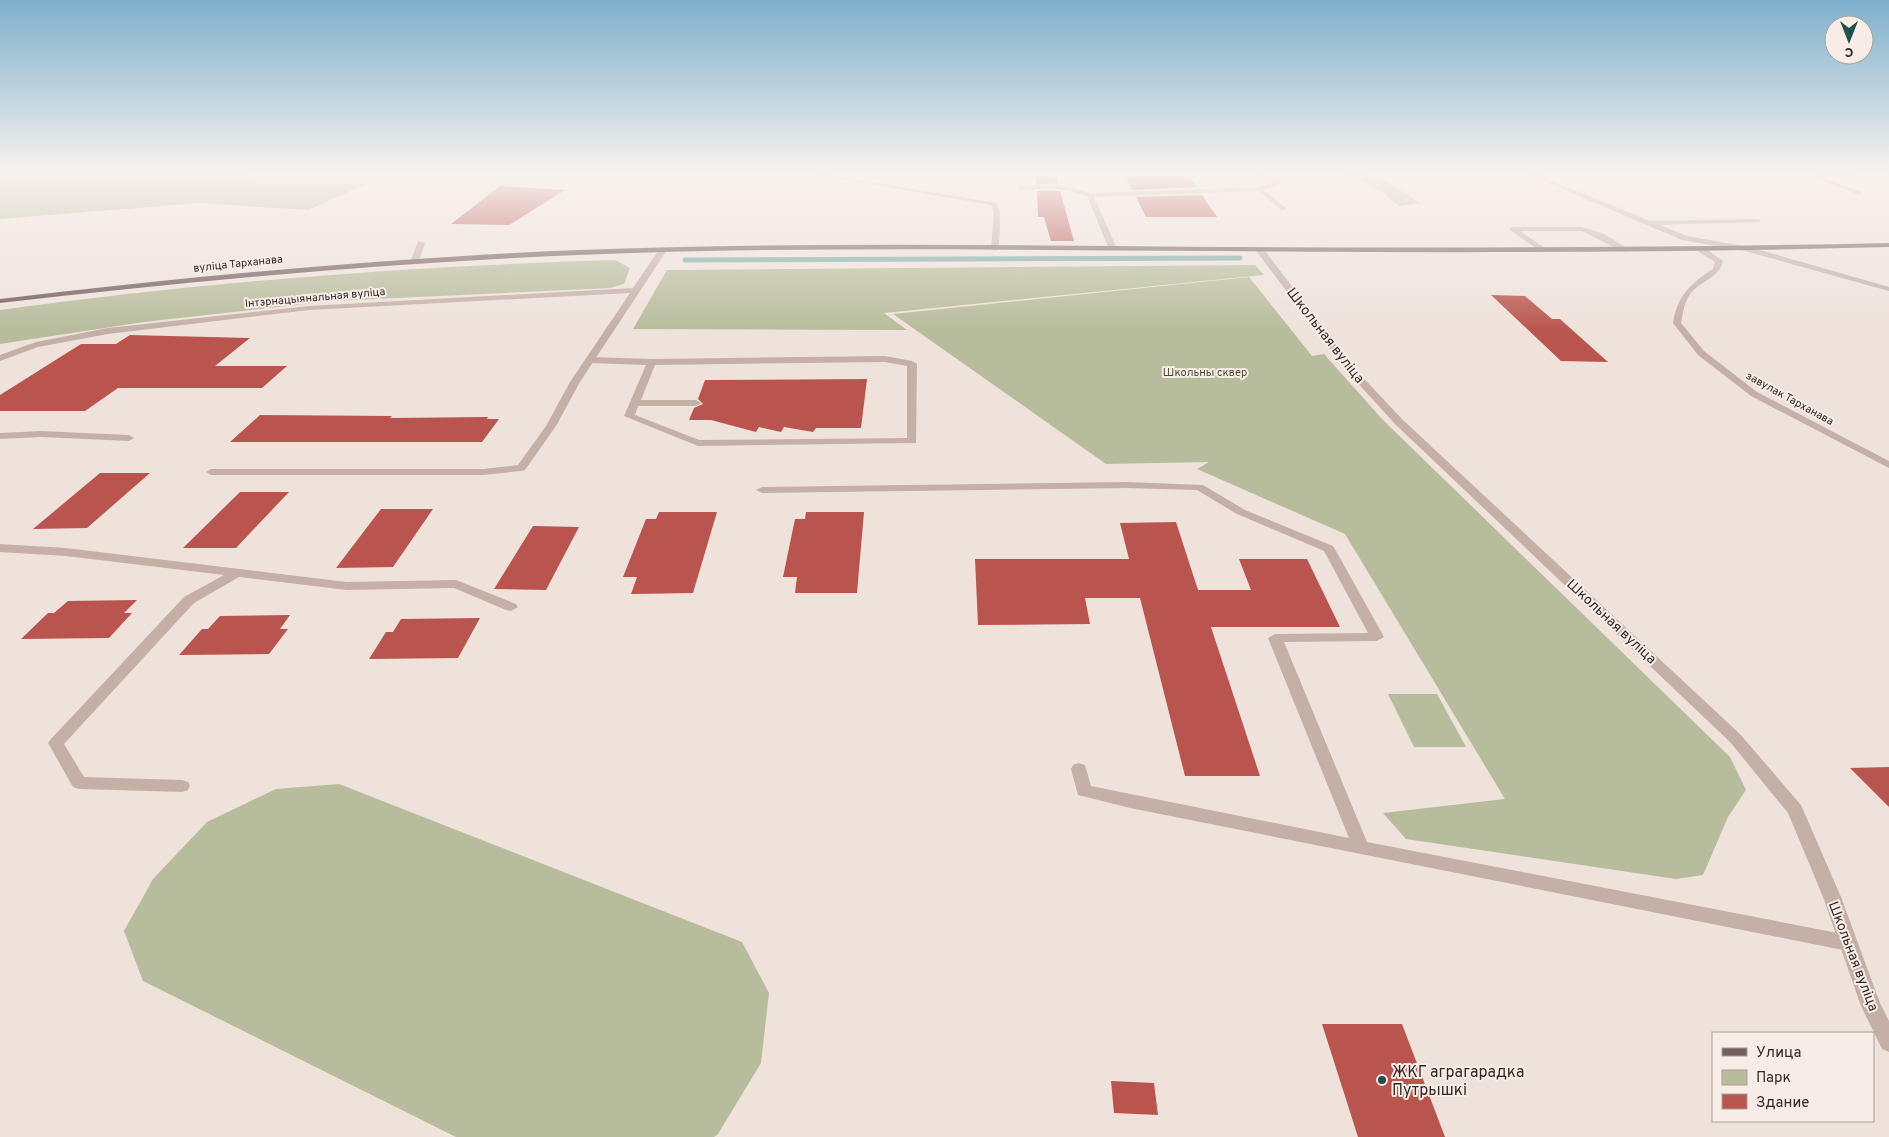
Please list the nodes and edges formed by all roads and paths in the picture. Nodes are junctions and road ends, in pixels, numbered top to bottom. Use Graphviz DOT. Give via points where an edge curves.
graph roads {
  1 [pos="996,225"];
  2 [pos="1103,225"];
  3 [pos="1656,225"];
  4 [pos="1685,238"];
  5 [pos="420,243"];
  6 [pos="1889,245"];
  7 [pos="995,249"];
  8 [pos="1113,249"];
  9 [pos="663,250"];
  10 [pos="1260,250"];
  11 [pos="1542,250"];
  12 [pos="1626,250"];
  13 [pos="1702,250"];
  14 [pos="1746,250"];
  15 [pos="415,260"];
  16 [pos="1889,289"];
  17 [pos="637,290"];
  18 [pos="0,301"];
  19 [pos="0,358"];
  20 [pos="590,360"];
  21 [pos="652,362"];
  22 [pos="634,403"];
  23 [pos="696,403"];
  24 [pos="0,436"];
  25 [pos="129,438"];
  26 [pos="1889,464"];
  27 [pos="211,472"];
  28 [pos="762,490"];
  29 [pos="0,548"];
  30 [pos="236,573"];
  31 [pos="511,607"];
  32 [pos="1080,769"];
  33 [pos="182,786"];
  34 [pos="1361,847"];
  35 [pos="1848,943"];
  36 [pos="1889,1042"];
  1 -- 7 [label="street"];
  2 -- 8 [label="street"];
  3 -- 4 [label="street"];
  4 -- 13 [label="street"];
  4 -- 14 [label="street"];
  5 -- 15 [label="street"];
  6 -- 14 [label="main road, вуліца Тарханава"];
  7 -- 8 [label="main road, вуліца Тарханава"];
  7 -- 9 [label="main road, вуліца Тарханава"];
  8 -- 10 [label="main road, вуліца Тарханава"];
  9 -- 15 [label="main road, вуліца Тарханава"];
  9 -- 17 [label="street"];
  10 -- 11 [label="main road, вуліца Тарханава"];
  10 -- 35 [label="street, Школьная вуліца" via="1349,368 1399,422 1735,738 1795,810"];
  11 -- 12 [label="main road, вуліца Тарханава"];
  11 -- 12 [label="street" via="1512,229 1582,229"];
  12 -- 13 [label="main road, вуліца Тарханава"];
  13 -- 14 [label="main road, вуліца Тарханава"];
  13 -- 26 [label="street, завулак Тарханава" via="1719,261 1717,270 1697,282 1679,304 1677,323 1701,353 1754,394"];
  14 -- 16 [label="street"];
  15 -- 18 [label="main road, вуліца Тарханава" via="140,284"];
  17 -- 19 [label="street, Інтэрнацыянальная вуліца" via="280,311 108,331 36,345"];
  17 -- 20 [label="street"];
  20 -- 21 [label="street"];
  20 -- 27 [label="street" via="551,426 521,468 483,472"];
  21 -- 22 [label="street"];
  21 -- 22 [label="street" via="885,360 912,364 912,441 698,443 629,416"];
  22 -- 23 [label="street"];
  24 -- 25 [label="street" via="41,434"];
  28 -- 34 [label="street" via="1126,485 1199,487 1241,512 1329,549 1377,637 1275,638"];
  29 -- 30 [label="street" via="66,552"];
  30 -- 31 [label="street" via="347,586 456,584"];
  30 -- 33 [label="street" via="189,600 56,743 78,783"];
  32 -- 34 [label="street" via="1084,791"];
  34 -- 35 [label="street"];
  35 -- 36 [label="street, Школьная вуліца" via="1871,1006"];
}
